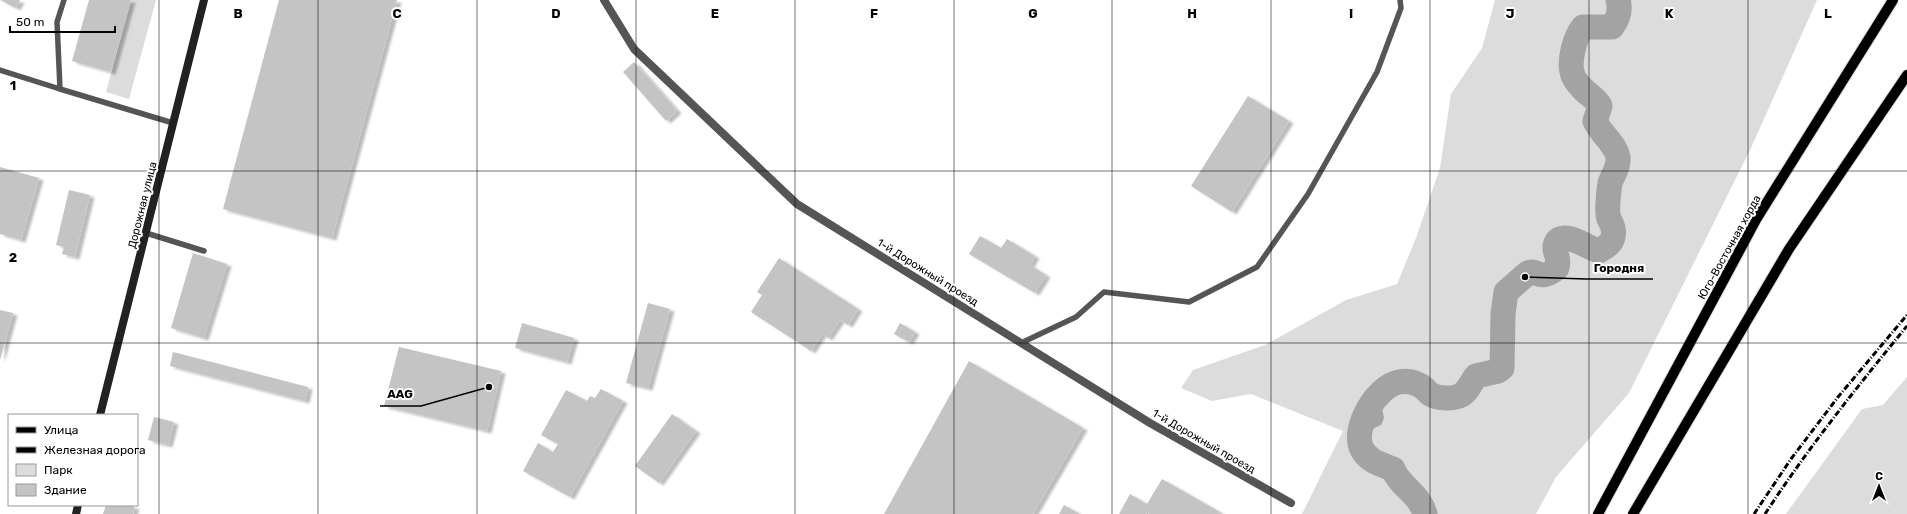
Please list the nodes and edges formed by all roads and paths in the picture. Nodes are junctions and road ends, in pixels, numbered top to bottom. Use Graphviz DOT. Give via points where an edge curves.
graph roads {
  1 [pos="64,0"];
  2 [pos="204,0"];
  3 [pos="604,0"];
  4 [pos="1400,0"];
  5 [pos="1893,0"];
  6 [pos="0,70"];
  7 [pos="1907,75"];
  8 [pos="60,89"];
  9 [pos="173,123"];
  10 [pos="146,234"];
  11 [pos="204,251"];
  12 [pos="1021,343"];
  13 [pos="100,414"];
  14 [pos="1291,503"];
  15 [pos="1598,514"];
  16 [pos="1633,514"];
  1 -- 8 [label="lane" via="57,22"];
  2 -- 9 [label="main road, Дорожная улица"];
  3 -- 12 [label="street, 1-й Дорожный проезд" via="634,49 797,204"];
  4 -- 12 [label="lane" via="1401,8 1377,72 1308,194 1257,267 1189,302 1104,292 1076,317"];
  5 -- 15 [label="main road, Юго-Восточная хорда" via="1757,218"];
  6 -- 8 [label="lane"];
  7 -- 16 [label="main road" via="1789,249"];
  8 -- 9 [label="lane"];
  9 -- 10 [label="main road, Дорожная улица"];
  10 -- 11 [label="lane"];
  10 -- 13 [label="main road, Дорожная улица"];
  12 -- 14 [label="street, 1-й Дорожный проезд" via="1150,423"];
}
